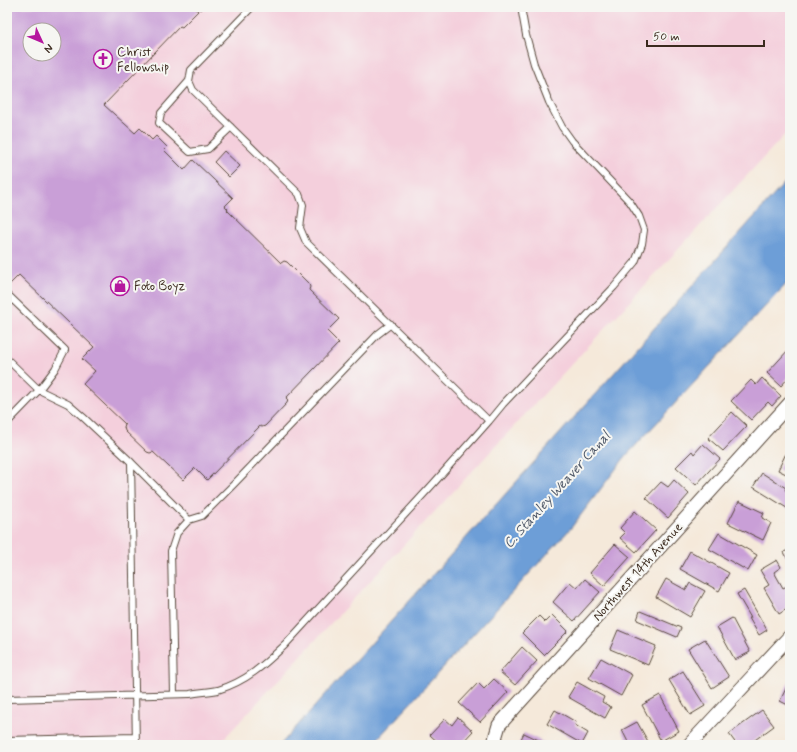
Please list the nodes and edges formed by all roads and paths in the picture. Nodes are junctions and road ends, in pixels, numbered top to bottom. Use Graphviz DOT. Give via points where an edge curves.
graph roads {
  1 [pos="252,7"];
  2 [pos="521,7"];
  3 [pos="189,81"];
  4 [pos="231,127"];
  5 [pos="10,297"];
  6 [pos="390,324"];
  7 [pos="7,359"];
  8 [pos="39,390"];
  9 [pos="790,403"];
  10 [pos="489,421"];
  11 [pos="7,423"];
  12 [pos="131,462"];
  13 [pos="189,520"];
  14 [pos="790,636"];
  15 [pos="174,694"];
  16 [pos="135,696"];
  17 [pos="7,700"];
  18 [pos="135,737"];
  19 [pos="7,740"];
  20 [pos="691,744"];
  21 [pos="136,745"];
  22 [pos="494,745"];
  1 -- 3 [label="lane" via="190,70"];
  2 -- 10 [label="lane" via="534,64 562,127 630,202 644,230 635,262"];
  3 -- 4 [label="lane" via="193,90"];
  3 -- 4 [label="lane" via="161,113 159,123 190,152 208,149"];
  4 -- 6 [label="lane" via="299,194 303,205 300,228 306,242"];
  5 -- 8 [label="lane" via="65,350"];
  6 -- 10 [label="lane"];
  6 -- 13 [label="lane" via="202,516"];
  7 -- 8 [label="lane"];
  8 -- 11 [label="lane"];
  8 -- 12 [label="lane" via="68,404"];
  9 -- 22 [label="street, Northwest 14th Avenue" via="499,725"];
  10 -- 15 [label="lane" via="285,645 259,669 240,681 217,690"];
  12 -- 13 [label="lane"];
  12 -- 16 [label="lane"];
  13 -- 15 [label="lane" via="178,533 171,551"];
  14 -- 20 [label="street"];
  15 -- 16 [label="lane"];
  16 -- 17 [label="lane"];
  16 -- 18 [label="lane"];
  18 -- 19 [label="lane"];
  18 -- 21 [label="lane"];
}
